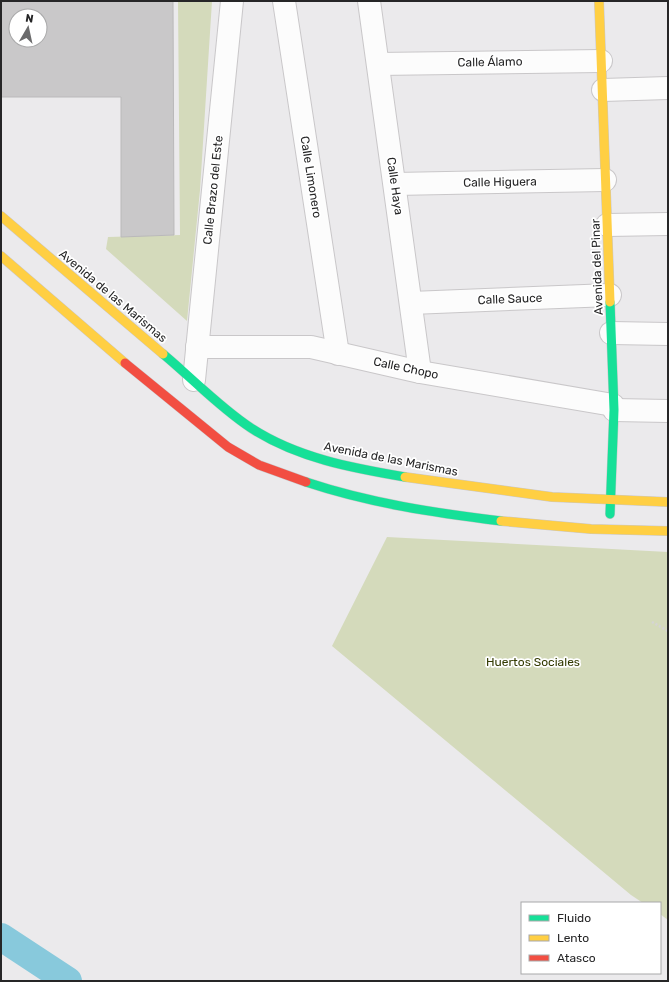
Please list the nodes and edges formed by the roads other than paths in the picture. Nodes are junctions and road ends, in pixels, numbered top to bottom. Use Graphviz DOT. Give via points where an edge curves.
graph roads {
  1 [pos="232,1"];
  2 [pos="284,1"];
  3 [pos="369,1"];
  4 [pos="599,1"];
  5 [pos="601,61"];
  6 [pos="378,64"];
  7 [pos="668,88"];
  8 [pos="603,90"];
  9 [pos="606,180"];
  10 [pos="395,184"];
  11 [pos="1,216"];
  12 [pos="668,224"];
  13 [pos="607,226"];
  14 [pos="1,256"];
  15 [pos="610,295"];
  16 [pos="411,303"];
  17 [pos="611,333"];
  18 [pos="668,334"];
  19 [pos="197,347"];
  20 [pos="338,354"];
  21 [pos="420,372"];
  22 [pos="194,380"];
  23 [pos="614,408"];
  24 [pos="668,411"];
  25 [pos="610,501"];
  26 [pos="668,502"];
  27 [pos="609,531"];
  28 [pos="668,531"];
  1 -- 19 [label="street, Calle Brazo del Este"];
  2 -- 20 [label="street, Calle Limonero"];
  3 -- 6 [label="street, Calle Haya"];
  4 -- 5 [label="street, Avenida del Pinar"];
  5 -- 6 [label="street, Calle Álamo"];
  5 -- 8 [label="street, Avenida del Pinar"];
  6 -- 10 [label="street, Calle Haya"];
  7 -- 8 [label="street"];
  8 -- 9 [label="street, Avenida del Pinar"];
  9 -- 10 [label="street, Calle Higuera"];
  9 -- 13 [label="street, Avenida del Pinar"];
  10 -- 16 [label="street, Calle Haya"];
  11 -- 22 [label="street, Avenida de las Marismas"];
  12 -- 13 [label="street"];
  13 -- 15 [label="street, Avenida del Pinar"];
  14 -- 27 [label="street" via="202,427 251,461 297,480 397,506 449,515"];
  15 -- 16 [label="street, Calle Sauce"];
  15 -- 17 [label="street, Avenida del Pinar"];
  16 -- 21 [label="street, Calle Haya"];
  17 -- 18 [label="street"];
  17 -- 23 [label="street, Avenida del Pinar"];
  19 -- 20 [label="street, Calle Chopo" via="293,346"];
  19 -- 22 [label="street, Calle Brazo del Este"];
  20 -- 21 [label="street, Calle Chopo"];
  21 -- 23 [label="street, Calle Chopo"];
  22 -- 25 [label="street, Avenida de las Marismas" via="250,428 279,444 317,458 361,469 495,491"];
  23 -- 24 [label="street, Calle Chopo"];
  23 -- 25 [label="street, Avenida del Pinar"];
  25 -- 26 [label="street, Avenida de las Marismas"];
  25 -- 27 [label="street, Avenida del Pinar"];
  27 -- 28 [label="street"];
}
